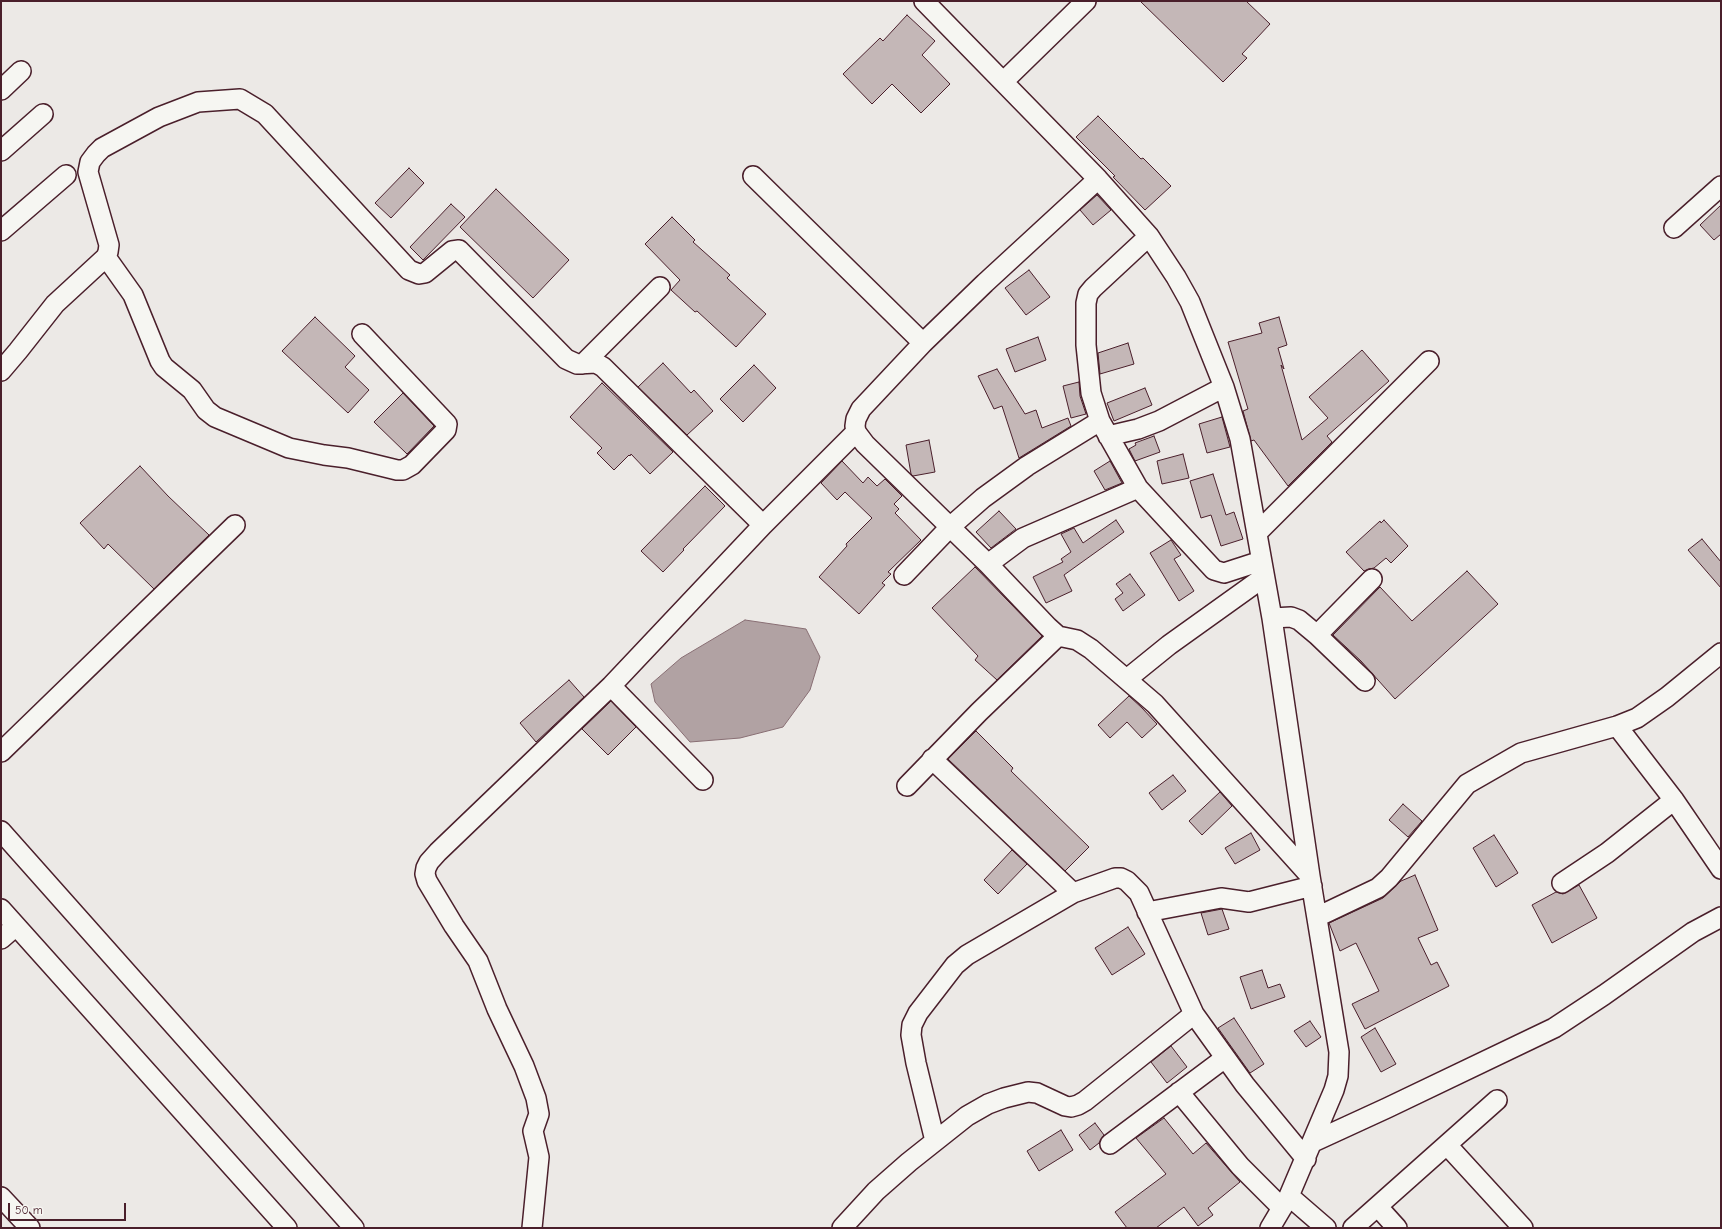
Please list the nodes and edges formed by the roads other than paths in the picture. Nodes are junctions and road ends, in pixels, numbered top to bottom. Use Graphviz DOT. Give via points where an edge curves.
graph roads {
  1 [pos="924,1"];
  2 [pos="1086,1"];
  3 [pos="22,71"];
  4 [pos="1004,82"];
  5 [pos="1,90"];
  6 [pos="43,114"];
  7 [pos="1,151"];
  8 [pos="66,175"];
  9 [pos="753,176"];
  10 [pos="1098,178"];
  11 [pos="1721,186"];
  12 [pos="1674,228"];
  13 [pos="1,231"];
  14 [pos="1149,236"];
  15 [pos="106,257"];
  16 [pos="660,287"];
  17 [pos="362,334"];
  18 [pos="923,343"];
  19 [pos="1429,361"];
  20 [pos="583,364"];
  21 [pos="1,371"];
  22 [pos="1224,387"];
  23 [pos="1104,429"];
  24 [pos="856,432"];
  25 [pos="1138,488"];
  26 [pos="235,525"];
  27 [pos="763,525"];
  28 [pos="950,527"];
  29 [pos="1257,533"];
  30 [pos="988,564"];
  31 [pos="1263,569"];
  32 [pos="904,575"];
  33 [pos="1372,579"];
  34 [pos="1272,618"];
  35 [pos="1317,635"];
  36 [pos="1058,636"];
  37 [pos="1721,653"];
  38 [pos="1127,678"];
  39 [pos="1365,681"];
  40 [pos="611,686"];
  41 [pos="1618,726"];
  42 [pos="1,752"];
  43 [pos="932,759"];
  44 [pos="703,780"];
  45 [pos="907,786"];
  46 [pos="1674,800"];
  47 [pos="1,832"];
  48 [pos="1721,869"];
  49 [pos="1311,881"];
  50 [pos="1562,883"];
  51 [pos="1073,894"];
  52 [pos="1,909"];
  53 [pos="1147,912"];
  54 [pos="1721,916"];
  55 [pos="1317,917"];
  56 [pos="16,926"];
  57 [pos="1,939"];
  58 [pos="1194,1014"];
  59 [pos="1225,1058"];
  60 [pos="1179,1092"];
  61 [pos="1497,1100"];
  62 [pos="935,1141"];
  63 [pos="1313,1142"];
  64 [pos="1110,1144"];
  65 [pos="1446,1145"];
  66 [pos="1306,1159"];
  67 [pos="1,1197"];
  68 [pos="1285,1202"];
  69 [pos="1378,1207"];
  70 [pos="30,1228"];
  71 [pos="287,1228"];
  72 [pos="354,1228"];
  73 [pos="532,1228"];
  74 [pos="842,1228"];
  75 [pos="1270,1228"];
  76 [pos="1326,1228"];
  77 [pos="1353,1228"];
  78 [pos="1397,1228"];
  79 [pos="1523,1228"];
  1 -- 4 [label="street"];
  2 -- 4 [label="street"];
  3 -- 5 [label="street"];
  4 -- 10 [label="street"];
  6 -- 7 [label="street"];
  8 -- 13 [label="street"];
  9 -- 18 [label="street"];
  10 -- 14 [label="street"];
  10 -- 18 [label="street"];
  11 -- 12 [label="street"];
  14 -- 22 [label="street" via="1190,302"];
  14 -- 23 [label="street" via="1088,294 1086,345 1091,393"];
  15 -- 17 [label="street" via="134,294 164,367 192,390 206,410 215,417 289,448 403,470 412,465 446,430 447,424"];
  15 -- 20 [label="street" via="109,245 88,172 90,162 96,154 102,148 159,117 198,102 240,99 265,114 409,270 424,273 452,251 459,250 566,360"];
  15 -- 21 [label="street" via="55,304"];
  16 -- 20 [label="street"];
  18 -- 24 [label="street" via="861,410 856,419"];
  19 -- 29 [label="street"];
  20 -- 27 [label="street" via="596,363 603,367"];
  22 -- 23 [label="street" via="1159,421 1138,429"];
  22 -- 29 [label="street" via="1240,439"];
  23 -- 25 [label="street"];
  23 -- 28 [label="street" via="1005,482"];
  24 -- 27 [label="street"];
  24 -- 28 [label="street" via="865,444"];
  25 -- 30 [label="street" via="1023,538"];
  25 -- 31 [label="street" via="1214,570 1224,574"];
  26 -- 42 [label="street"];
  27 -- 40 [label="street"];
  28 -- 30 [label="street"];
  28 -- 32 [label="street"];
  29 -- 31 [label="street"];
  30 -- 36 [label="street"];
  31 -- 34 [label="street"];
  31 -- 38 [label="street"];
  33 -- 35 [label="street"];
  34 -- 35 [label="street" via="1291,617 1299,620"];
  34 -- 49 [label="street"];
  35 -- 39 [label="street"];
  36 -- 38 [label="street" via="1085,645"];
  36 -- 43 [label="street"];
  37 -- 41 [label="street" via="1652,708"];
  38 -- 49 [label="street" via="1159,708"];
  40 -- 44 [label="street"];
  40 -- 73 [label="street" via="438,852 426,868 427,881 478,960 536,1098 539,1114 533,1131 539,1157"];
  41 -- 46 [label="street"];
  41 -- 55 [label="street" via="1521,753 1467,784 1378,888"];
  43 -- 45 [label="street"];
  43 -- 51 [label="street"];
  46 -- 48 [label="street"];
  46 -- 50 [label="street" via="1607,853"];
  47 -- 72 [label="street"];
  49 -- 53 [label="street" via="1249,902 1221,898"];
  49 -- 55 [label="street"];
  51 -- 53 [label="street" via="1121,878 1139,893"];
  51 -- 62 [label="street" via="967,955 955,965 918,1013 912,1025 911,1035"];
  52 -- 56 [label="street"];
  53 -- 58 [label="street"];
  54 -- 63 [label="street" via="1693,932 1554,1028"];
  55 -- 63 [label="street" via="1339,1052 1334,1090"];
  56 -- 57 [label="street"];
  56 -- 71 [label="street"];
  58 -- 59 [label="street"];
  58 -- 62 [label="street" via="1078,1105 1065,1106 1037,1093 1014,1095 988,1104 967,1116"];
  59 -- 60 [label="street"];
  59 -- 66 [label="street"];
  60 -- 64 [label="street"];
  60 -- 68 [label="street" via="1240,1166"];
  61 -- 65 [label="street"];
  62 -- 74 [label="street" via="876,1191"];
  63 -- 66 [label="street"];
  65 -- 69 [label="street"];
  65 -- 79 [label="street"];
  66 -- 68 [label="street"];
  67 -- 70 [label="street"];
  68 -- 75 [label="street"];
  68 -- 76 [label="street"];
  69 -- 77 [label="street"];
  69 -- 78 [label="street"];
}
